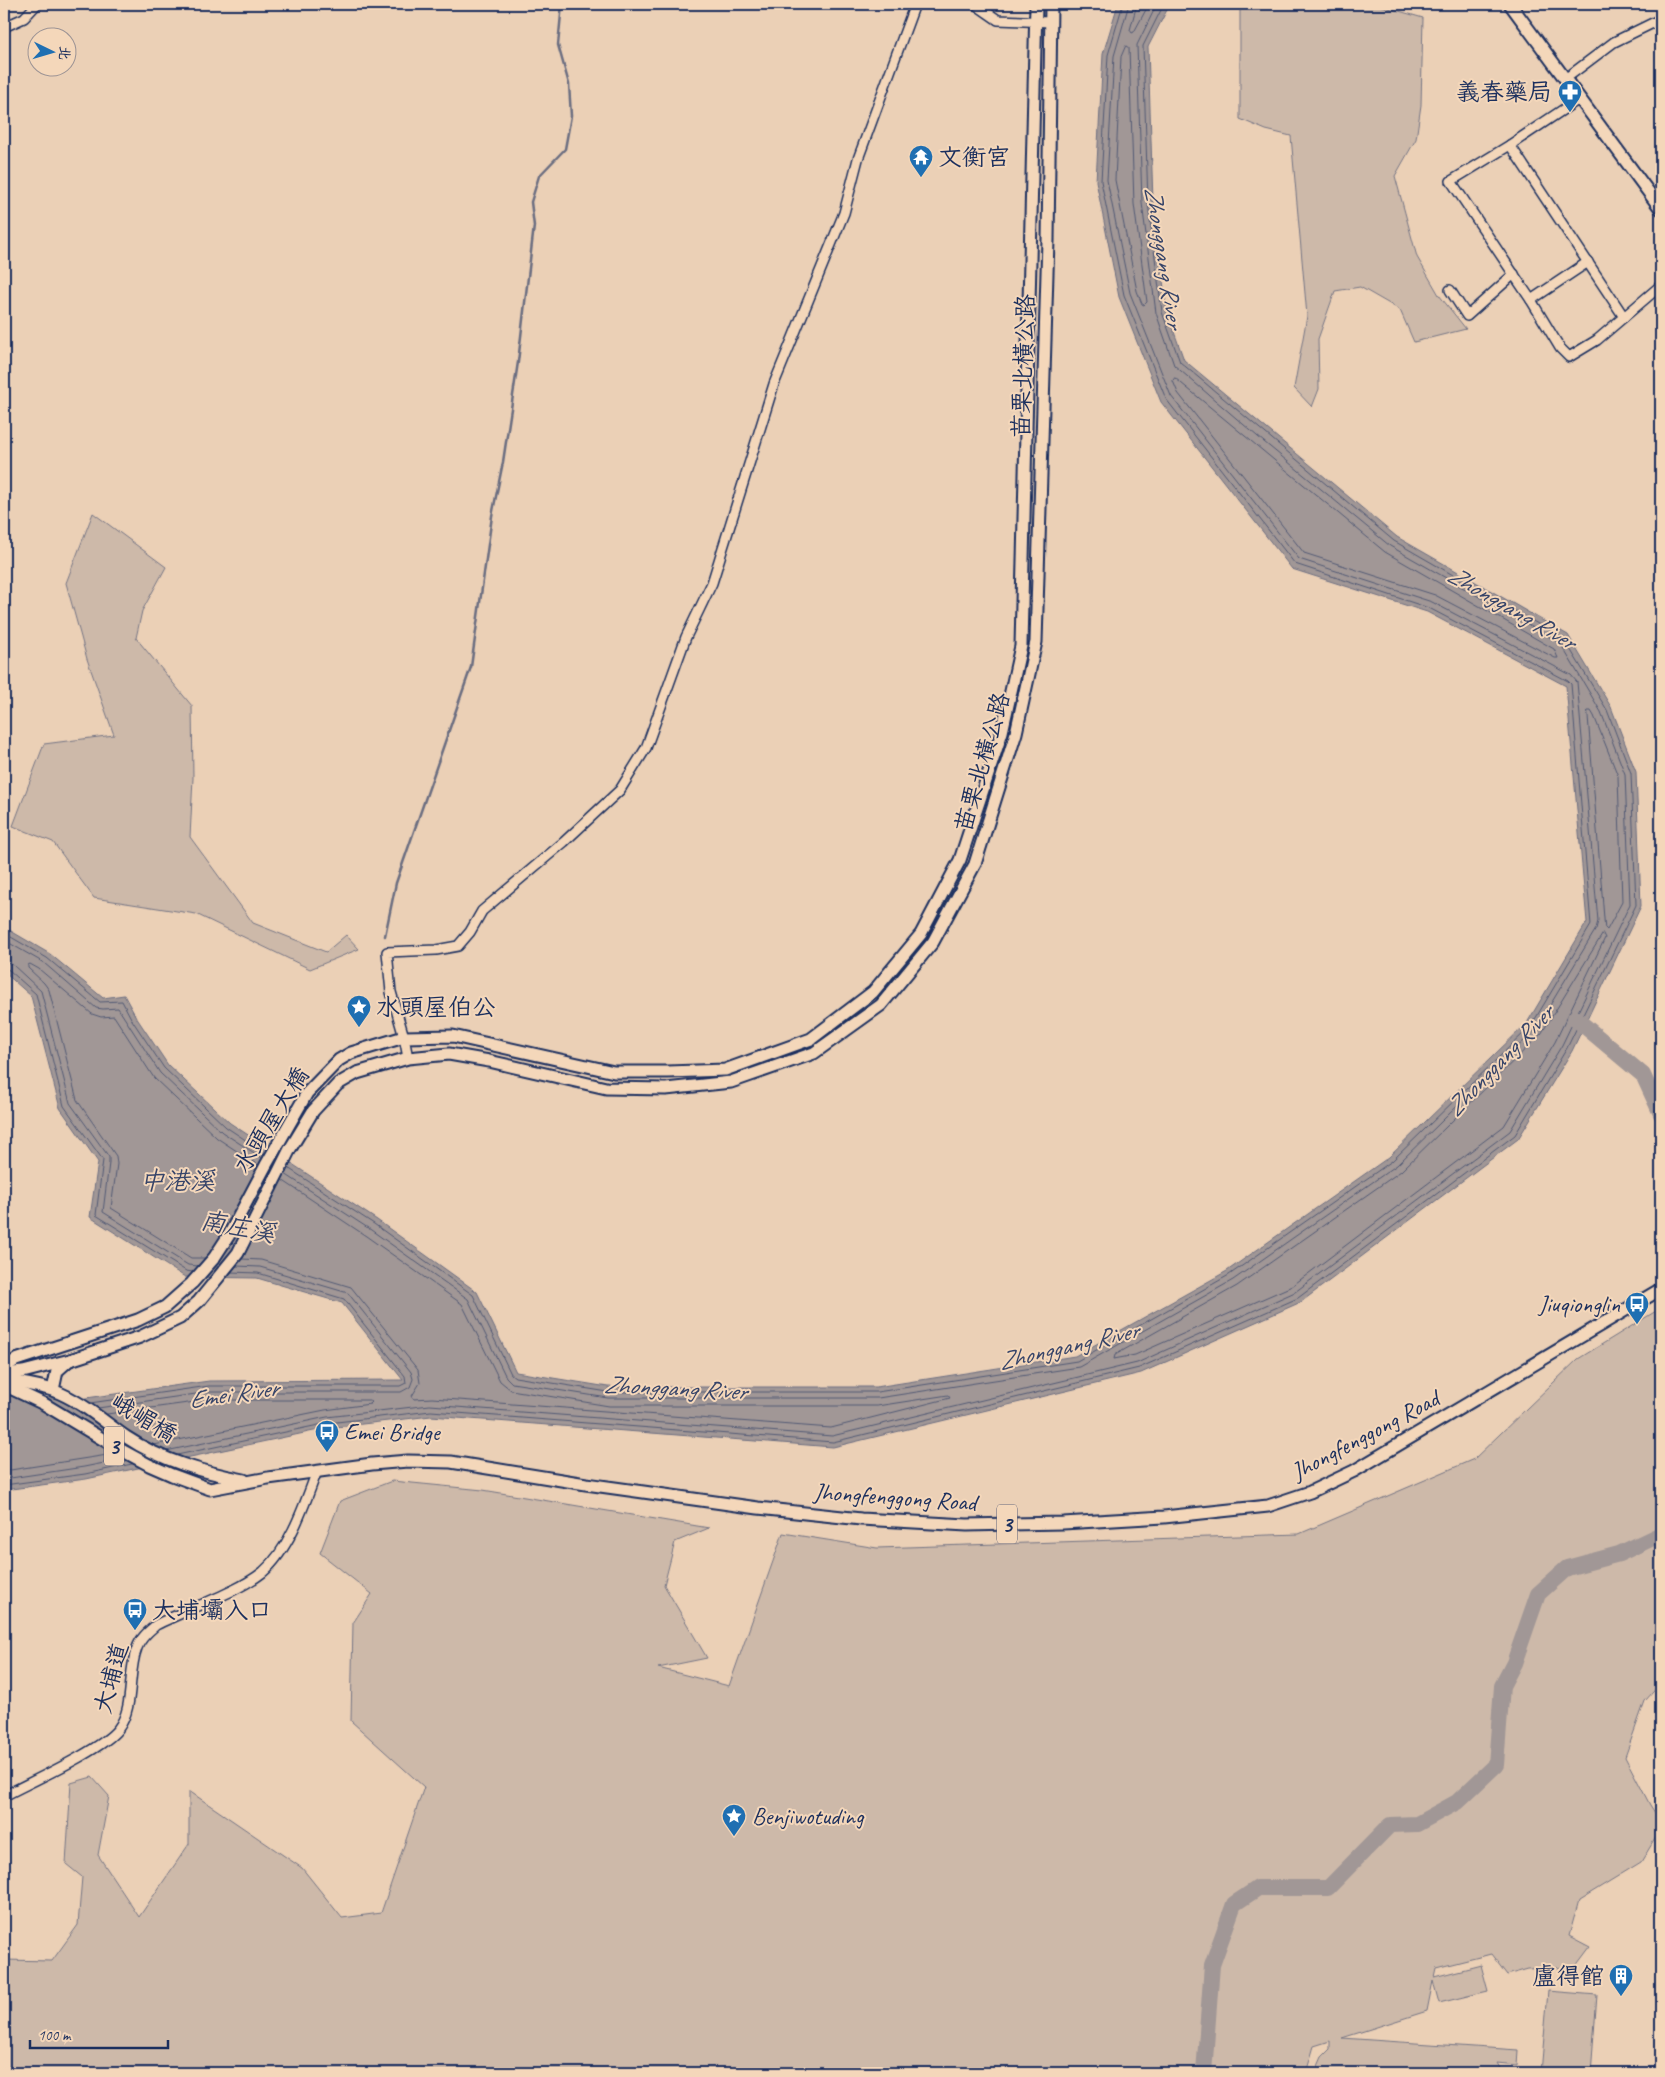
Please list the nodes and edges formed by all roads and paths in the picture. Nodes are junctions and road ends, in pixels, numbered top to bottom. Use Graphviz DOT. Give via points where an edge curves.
graph roads {
  1 [pos="36,4"];
  2 [pos="915,4"];
  3 [pos="975,4"];
  4 [pos="1036,4"];
  5 [pos="1051,4"];
  6 [pos="1510,4"];
  7 [pos="1661,19"];
  8 [pos="1036,21"];
  9 [pos="1051,22"];
  10 [pos="4,27"];
  11 [pos="1565,79"];
  12 [pos="1579,99"];
  13 [pos="1510,145"];
  14 [pos="1661,208"];
  15 [pos="1588,262"];
  16 [pos="1514,274"];
  17 [pos="1659,287"];
  18 [pos="1450,290"];
  19 [pos="1531,300"];
  20 [pos="1624,316"];
  21 [pos="404,1037"];
  22 [pos="408,1058"];
  23 [pos="1660,1288"];
  24 [pos="70,1360"];
  25 [pos="4,1367"];
  26 [pos="4,1374"];
  27 [pos="4,1380"];
  28 [pos="4,1385"];
  29 [pos="53,1390"];
  30 [pos="317,1471"];
  31 [pos="216,1474"];
  32 [pos="254,1482"];
  33 [pos="210,1488"];
  34 [pos="4,1796"];
  1 -- 10 [label="street" via="24,18"];
  2 -- 21 [label="street" via="858,159 844,212 774,384 712,583 686,637 646,748 620,790 482,911 458,946 387,952 391,992"];
  3 -- 8 [label="street" via="998,20"];
  4 -- 8 [label="main road, 苗栗北橫公路"];
  5 -- 9 [label="main road, 苗栗北橫公路"];
  6 -- 11 [label="main road"];
  7 -- 11 [label="street" via="1614,42"];
  8 -- 9 [label="street"];
  8 -- 21 [label="main road, 苗栗北橫公路" via="1021,646 1002,732 960,860 921,934 873,992 811,1039 725,1070 614,1072 453,1036"];
  9 -- 22 [label="main road, 苗栗北橫公路" via="1036,642 1016,733 975,864 934,942 881,1005 814,1052 731,1082 666,1089 606,1088 448,1054"];
  11 -- 12 [label="main road"];
  12 -- 13 [label="street"];
  12 -- 14 [label="main road"];
  13 -- 15 [label="street"];
  13 -- 16 [label="street" via="1451,181"];
  15 -- 19 [label="street"];
  15 -- 20 [label="street"];
  16 -- 18 [label="street" via="1467,316"];
  16 -- 19 [label="street"];
  17 -- 20 [label="street"];
  19 -- 20 [label="street" via="1569,357 1597,340"];
  21 -- 22 [label="street"];
  21 -- 25 [label="main road, 水頭屋大橋" via="352,1053 339,1060 317,1081 291,1121 229,1236 192,1283 165,1307 120,1328 16,1360"];
  22 -- 24 [label="main road, 水頭屋大橋" via="357,1073 338,1084 313,1111 238,1253 199,1301 180,1318 140,1337"];
  23 -- 30 [label="main road, Jhongfenggong Road / 3" via="1354,1471 1310,1492 1268,1506 1164,1517 967,1525 861,1519 758,1508 451,1462 408,1461"];
  24 -- 26 [label="main road"];
  24 -- 29 [label="main road" via="57,1371"];
  27 -- 29 [label="main road, 3"];
  28 -- 33 [label="main road, 峨嵋橋 / 3" via="44,1404 149,1465"];
  29 -- 31 [label="main road, 峨嵋橋 / 3" via="128,1438 171,1460"];
  30 -- 32 [label="main road, Jhongfenggong Road / 3"];
  30 -- 34 [label="street, 大埔道" via="286,1542 263,1572 156,1625 144,1636 137,1646 128,1701 119,1728 86,1753"];
  31 -- 32 [label="main road, Jhongfenggong Road / 3"];
  32 -- 33 [label="main road, Jhongfenggong Road / 3"];
}
